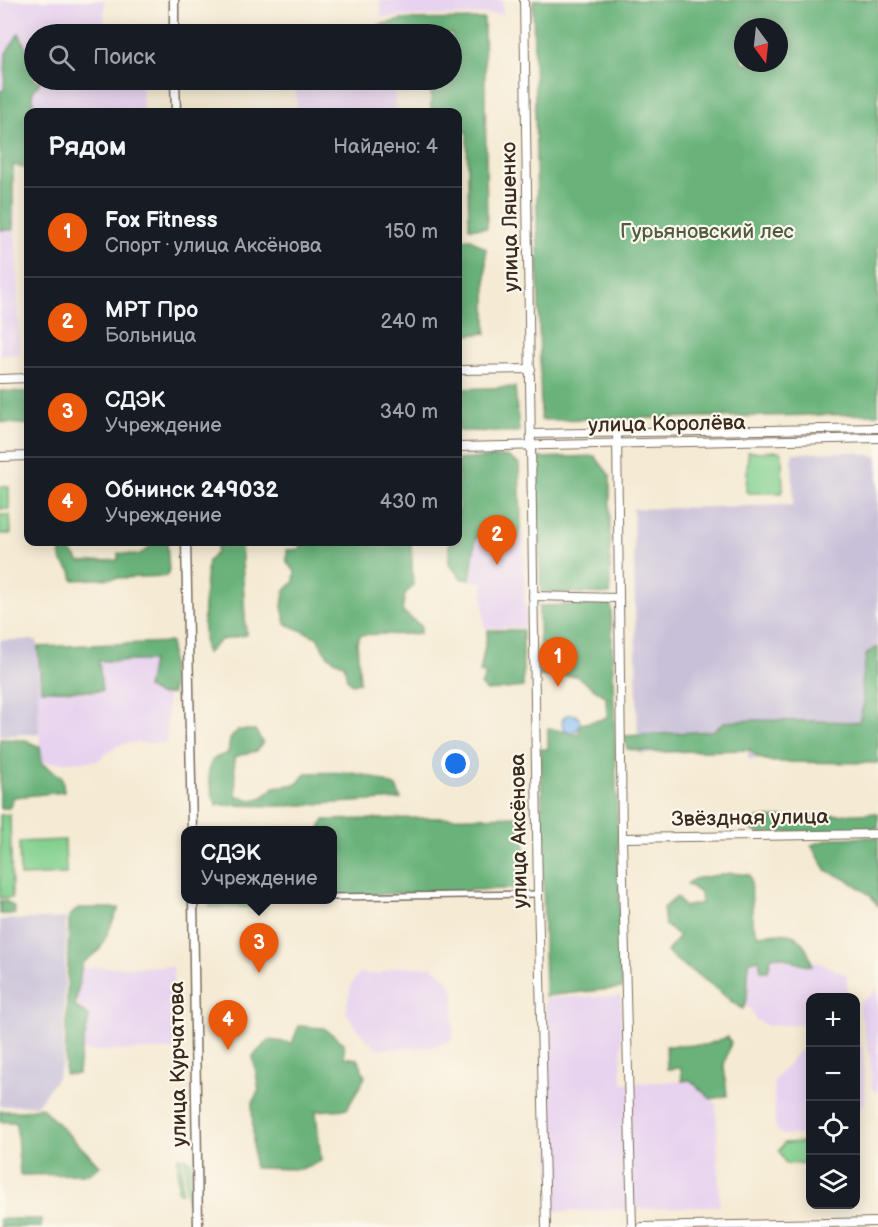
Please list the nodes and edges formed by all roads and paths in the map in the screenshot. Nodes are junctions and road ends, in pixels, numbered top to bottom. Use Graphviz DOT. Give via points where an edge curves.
graph roads {
  1 [pos="174,0"];
  2 [pos="524,0"];
  3 [pos="174,24"];
  4 [pos="175,90"];
  5 [pos="176,108"];
  6 [pos="531,369"];
  7 [pos="462,370"];
  8 [pos="24,378"];
  9 [pos="0,379"];
  10 [pos="878,428"];
  11 [pos="531,434"];
  12 [pos="617,434"];
  13 [pos="878,438"];
  14 [pos="617,444"];
  15 [pos="532,446"];
  16 [pos="462,447"];
  17 [pos="24,456"];
  18 [pos="0,457"];
  19 [pos="186,546"];
  20 [pos="533,596"];
  21 [pos="619,598"];
  22 [pos="192,826"];
  23 [pos="878,834"];
  24 [pos="622,838"];
  25 [pos="538,894"];
  26 [pos="337,897"];
  27 [pos="193,904"];
  28 [pos="878,1222"];
  29 [pos="198,1227"];
  30 [pos="546,1227"];
  31 [pos="632,1227"];
  32 [pos="642,1227"];
  1 -- 3 [label="main road"];
  2 -- 6 [label="main road, улица Ляшенко"];
  4 -- 5 [label="main road"];
  6 -- 7 [label="main road"];
  6 -- 11 [label="main road, улица Ляшенко"];
  8 -- 9 [label="main road"];
  10 -- 12 [label="main road, улица Королёва"];
  11 -- 12 [label="main road, улица Королёва"];
  11 -- 15 [label="main road, улица Аксёнова"];
  12 -- 14 [label="main road"];
  13 -- 14 [label="main road, улица Королёва"];
  14 -- 15 [label="main road, улица Королёва"];
  14 -- 21 [label="main road"];
  15 -- 16 [label="main road, улица Королёва"];
  15 -- 20 [label="main road, улица Аксёнова"];
  17 -- 18 [label="main road"];
  19 -- 22 [label="main road"];
  20 -- 21 [label="main road"];
  20 -- 25 [label="main road, улица Аксёнова"];
  21 -- 24 [label="main road"];
  23 -- 24 [label="main road, Звёздная улица"];
  24 -- 31 [label="main road"];
  25 -- 26 [label="street"];
  25 -- 30 [label="main road, улица Аксёнова"];
  27 -- 29 [label="main road, улица Курчатова"];
  28 -- 32 [label="main road"];
}
